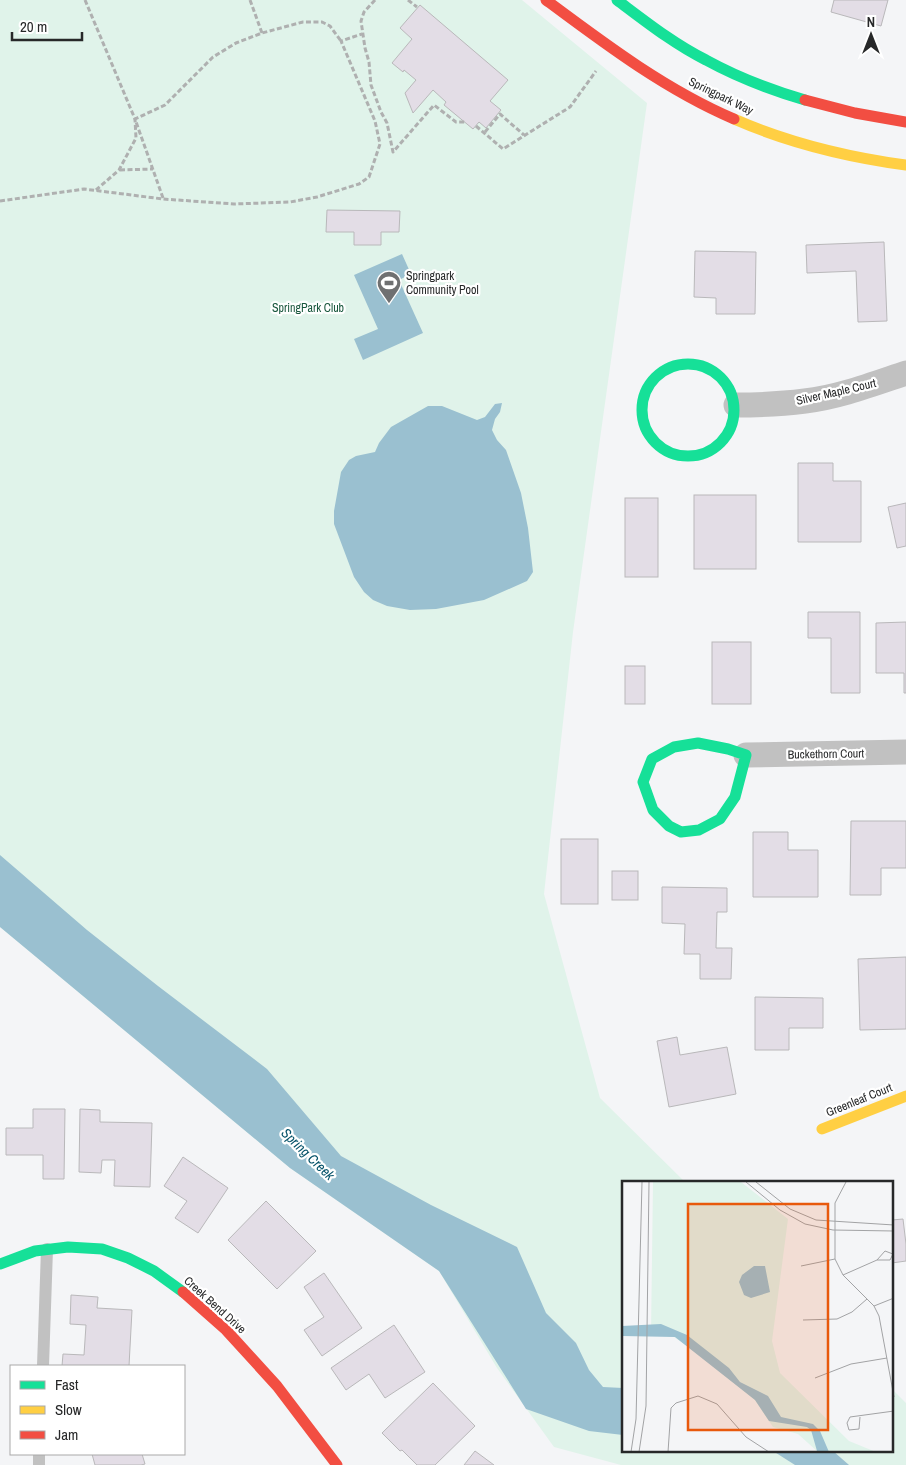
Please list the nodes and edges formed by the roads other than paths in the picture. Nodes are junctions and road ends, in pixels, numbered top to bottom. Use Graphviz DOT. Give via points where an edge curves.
graph roads {
  1 [pos="546,0"];
  2 [pos="616,0"];
  3 [pos="906,122"];
  4 [pos="906,165"];
  5 [pos="906,373"];
  6 [pos="736,405"];
  7 [pos="906,752"];
  8 [pos="746,755"];
  9 [pos="906,1096"];
  10 [pos="822,1129"];
  11 [pos="47,1249"];
  12 [pos="0,1264"];
  13 [pos="43,1365"];
  14 [pos="337,1465"];
  1 -- 4 [label="street, Springpark Way" via="600,40 700,103 759,130 821,149"];
  2 -- 3 [label="street, Springpark Way" via="705,60 758,84 831,108"];
  5 -- 6 [label="street, Silver Maple Court" via="807,401"];
  6 -- 6 [label="street" via="732,428 719,446 698,456 676,455 656,444 644,426 642,403 650,382 668,368 690,363 712,369 728,384"];
  7 -- 8 [label="street, Buckethorn Court"];
  8 -- 8 [label="street, Buckethorn Court" via="698,743 674,747 652,759 642,782 653,810 669,826 681,832 699,830 720,819 735,796"];
  9 -- 10 [label="street, Greenleaf Court"];
  11 -- 12 [label="street, Creek Bend Drive"];
  11 -- 13 [label="lane"];
  11 -- 14 [label="street, Creek Bend Drive" via="102,1249 154,1271 191,1298 226,1330 277,1386"];
}
